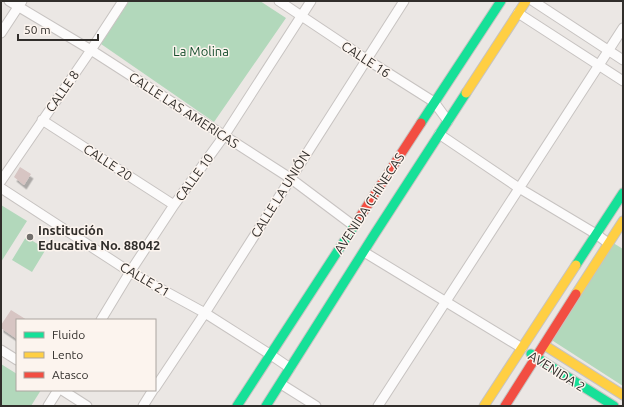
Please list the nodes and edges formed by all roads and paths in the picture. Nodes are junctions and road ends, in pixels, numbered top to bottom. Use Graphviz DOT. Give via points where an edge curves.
graph roads {
  1 [pos="9,1"];
  2 [pos="123,1"];
  3 [pos="279,1"];
  4 [pos="311,1"];
  5 [pos="404,1"];
  6 [pos="501,1"];
  7 [pos="526,1"];
  8 [pos="533,1"];
  9 [pos="20,4"];
  10 [pos="518,13"];
  11 [pos="301,16"];
  12 [pos="623,28"];
  13 [pos="1,33"];
  14 [pos="91,50"];
  15 [pos="608,50"];
  16 [pos="366,59"];
  17 [pos="623,60"];
  18 [pos="599,65"];
  19 [pos="623,81"];
  20 [pos="434,102"];
  21 [pos="42,120"];
  22 [pos="448,121"];
  23 [pos="439,134"];
  24 [pos="224,136"];
  25 [pos="290,178"];
  26 [pos="1,181"];
  27 [pos="1,188"];
  28 [pos="519,188"];
  29 [pos="623,193"];
  30 [pos="174,205"];
  31 [pos="623,221"];
  32 [pos="354,226"];
  33 [pos="620,233"];
  34 [pos="596,234"];
  35 [pos="608,242"];
  36 [pos="364,252"];
  37 [pos="130,272"];
  38 [pos="446,301"];
  39 [pos="205,313"];
  40 [pos="102,319"];
  41 [pos="544,345"];
  42 [pos="522,348"];
  43 [pos="1,350"];
  44 [pos="272,355"];
  45 [pos="536,358"];
  46 [pos="16,359"];
  47 [pos="290,368"];
  48 [pos="281,384"];
  49 [pos="156,386"];
  50 [pos="57,391"];
  51 [pos="64,391"];
  52 [pos="153,391"];
  53 [pos="621,394"];
  54 [pos="48,406"];
  55 [pos="87,406"];
  56 [pos="143,406"];
  57 [pos="237,406"];
  58 [pos="266,406"];
  59 [pos="316,406"];
  60 [pos="378,406"];
  61 [pos="484,406"];
  62 [pos="505,406"];
  63 [pos="612,406"];
  1 -- 9 [label="street, CALLE LAS AMERICAS"];
  2 -- 14 [label="street, CALLE 8"];
  3 -- 11 [label="street, CALLE 16"];
  4 -- 11 [label="street, CALLE 10"];
  5 -- 16 [label="street, CALLE LA UNIÓN"];
  6 -- 20 [label="main road, AVENIDA CHINECAS"];
  7 -- 10 [label="main road, AVENIDA CHINECAS"];
  8 -- 15 [label="street"];
  9 -- 13 [label="street"];
  9 -- 14 [label="street, CALLE LAS AMERICAS"];
  10 -- 18 [label="street"];
  10 -- 22 [label="main road, AVENIDA CHINECAS"];
  11 -- 16 [label="street, CALLE 16"];
  11 -- 24 [label="street, CALLE 10"];
  12 -- 15 [label="street"];
  14 -- 21 [label="street, CALLE 8"];
  14 -- 24 [label="street, CALLE LAS AMERICAS"];
  15 -- 17 [label="street"];
  15 -- 18 [label="street"];
  16 -- 20 [label="street, CALLE 16"];
  16 -- 25 [label="street, CALLE LA UNIÓN"];
  18 -- 19 [label="street"];
  18 -- 28 [label="street"];
  20 -- 22 [label="street, CALLE 16"];
  20 -- 32 [label="main road, AVENIDA CHINECAS"];
  21 -- 26 [label="street, CALLE 8"];
  21 -- 30 [label="street, CALLE 20"];
  22 -- 23 [label="main road, AVENIDA CHINECAS"];
  23 -- 28 [label="street"];
  23 -- 36 [label="main road, AVENIDA CHINECAS"];
  24 -- 25 [label="street, CALLE LAS AMERICAS"];
  24 -- 30 [label="street, CALLE 10"];
  25 -- 32 [label="street, CALLE LAS AMERICAS"];
  25 -- 39 [label="street, CALLE LA UNIÓN"];
  27 -- 37 [label="street, CALLE 21"];
  28 -- 34 [label="street"];
  28 -- 38 [label="street"];
  29 -- 34 [label="main road"];
  30 -- 37 [label="street, CALLE 10"];
  31 -- 33 [label="main road"];
  32 -- 44 [label="main road, AVENIDA CHINECAS"];
  33 -- 35 [label="main road"];
  34 -- 35 [label="street"];
  34 -- 42 [label="main road"];
  35 -- 41 [label="main road"];
  36 -- 38 [label="street"];
  36 -- 47 [label="main road, AVENIDA CHINECAS"];
  37 -- 39 [label="street, CALLE 21"];
  37 -- 40 [label="street, CALLE 10"];
  38 -- 42 [label="street"];
  38 -- 60 [label="street"];
  39 -- 44 [label="street, CALLE 21"];
  39 -- 49 [label="street, CALLE LA UNIÓN"];
  41 -- 45 [label="main road"];
  41 -- 53 [label="main road, AVENIDA 2"];
  42 -- 45 [label="main road, AVENIDA 2"];
  42 -- 61 [label="main road"];
  43 -- 46 [label="street"];
  44 -- 47 [label="street, CALLE 21"];
  44 -- 57 [label="main road, AVENIDA CHINECAS"];
  45 -- 62 [label="main road"];
  45 -- 63 [label="main road, AVENIDA 2"];
  47 -- 48 [label="main road, AVENIDA CHINECAS"];
  48 -- 58 [label="main road, AVENIDA CHINECAS"];
  48 -- 59 [label="street"];
  50 -- 54 [label="street"];
  51 -- 55 [label="street"];
  52 -- 56 [label="street, CALLE LA UNIÓN"];
  53 -- 63 [label="street"];
}
